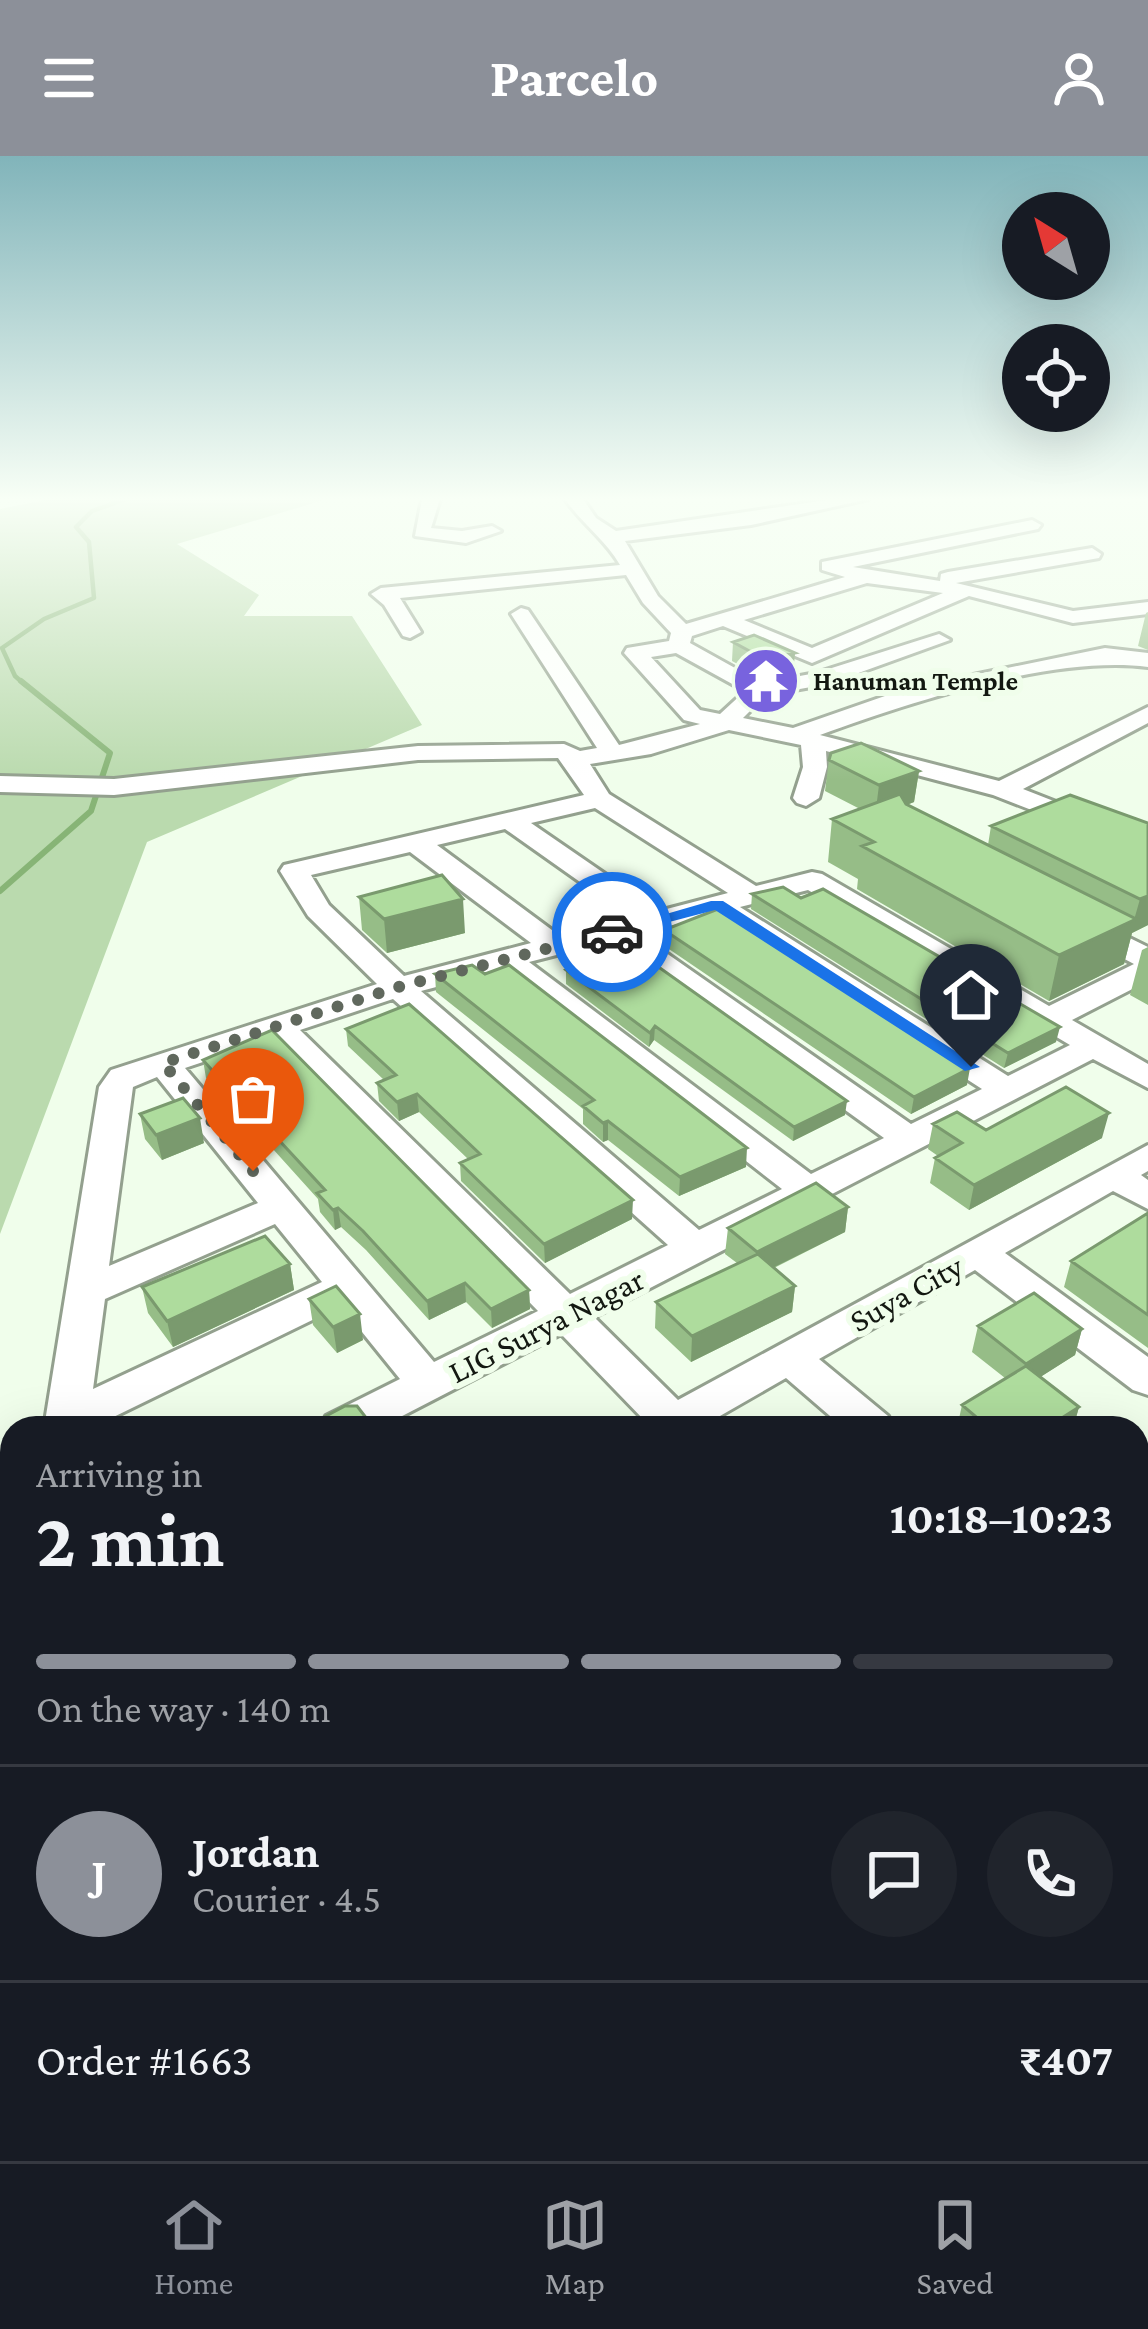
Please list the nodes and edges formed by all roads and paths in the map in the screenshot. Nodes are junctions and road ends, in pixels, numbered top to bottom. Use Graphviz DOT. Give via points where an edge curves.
graph roads {
  1 [pos="395,593"];
  2 [pos="646,593"];
  3 [pos="815,593"];
  4 [pos="941,593"];
  5 [pos="993,593"];
  6 [pos="1148,608"];
  7 [pos="521,614"];
  8 [pos="1073,617"];
  9 [pos="726,620"];
  10 [pos="410,632"];
  11 [pos="681,639"];
  12 [pos="939,640"];
  13 [pos="1105,655"];
  14 [pos="1148,660"];
  15 [pos="759,690"];
  16 [pos="1147,715"];
  17 [pos="723,724"];
  18 [pos="804,738"];
  19 [pos="612,753"];
  20 [pos="574,759"];
  21 [pos="0,784"];
  22 [pos="1002,790"];
  23 [pos="806,798"];
  24 [pos="599,799"];
  25 [pos="508,819"];
  26 [pos="412,840"];
  27 [pos="1148,847"];
  28 [pos="752,896"];
  29 [pos="717,905"];
  30 [pos="1053,910"];
  31 [pos="654,922"];
  32 [pos="616,932"];
  33 [pos="555,947"];
  34 [pos="1148,959"];
  35 [pos="507,960"];
  36 [pos="1148,969"];
  37 [pos="398,987"];
  38 [pos="1048,1019"];
  39 [pos="279,1027"];
  40 [pos="1094,1046"];
  41 [pos="163,1063"];
  42 [pos="1148,1078"];
  43 [pos="1008,1091"];
  44 [pos="910,1140"];
  45 [pos="1131,1166"];
  46 [pos="809,1191"];
  47 [pos="1148,1197"];
  48 [pos="282,1207"];
  49 [pos="696,1249"];
  50 [pos="977,1252"];
  51 [pos="347,1286"];
  52 [pos="87,1291"];
  53 [pos="566,1315"];
  54 [pos="790,1358"];
  55 [pos="1148,1379"];
  56 [pos="428,1384"];
  57 [pos="69,1416"];
  58 [pos="84,1416"];
  59 [pos="365,1416"];
  60 [pos="660,1416"];
  61 [pos="684,1416"];
  62 [pos="859,1416"];
  1 -- 10 [label="street" via="381,594"];
  2 -- 11 [label="street"];
  3 -- 9 [label="street"];
  4 -- 9 [label="street" via="812,656"];
  5 -- 8 [label="street"];
  6 -- 8 [label="street"];
  7 -- 19 [label="street"];
  8 -- 13 [label="street"];
  9 -- 11 [label="street"];
  11 -- 15 [label="street"];
  11 -- 17 [label="street" via="635,653 692,715"];
  12 -- 15 [label="street" via="820,680"];
  13 -- 14 [label="street"];
  13 -- 18 [label="street" via="905,696"];
  15 -- 17 [label="street"];
  16 -- 22 [label="street"];
  17 -- 18 [label="street"];
  17 -- 19 [label="street"];
  18 -- 22 [label="street"];
  18 -- 23 [label="street" via="815,767"];
  19 -- 20 [label="street"];
  20 -- 21 [label="street" via="564,751 418,753 114,787"];
  20 -- 24 [label="street"];
  22 -- 27 [label="street"];
  24 -- 25 [label="street"];
  24 -- 28 [label="street"];
  25 -- 26 [label="street"];
  25 -- 31 [label="street"];
  26 -- 33 [label="street"];
  26 -- 37 [label="street" via="294,871 318,910"];
  28 -- 29 [label="street"];
  28 -- 38 [label="street" via="812,880"];
  29 -- 31 [label="street"];
  29 -- 43 [label="street"];
  30 -- 34 [label="street"];
  31 -- 32 [label="street"];
  32 -- 33 [label="street"];
  32 -- 44 [label="street"];
  33 -- 35 [label="street"];
  35 -- 37 [label="street"];
  35 -- 46 [label="street"];
  36 -- 38 [label="street"];
  37 -- 39 [label="street"];
  37 -- 49 [label="street"];
  38 -- 40 [label="street"];
  39 -- 41 [label="street"];
  39 -- 53 [label="street"];
  40 -- 42 [label="street"];
  40 -- 43 [label="street, LIG Surya Nagar"];
  41 -- 48 [label="street, LIG Surya Nagar"];
  41 -- 52 [label="street" via="116,1087"];
  43 -- 44 [label="street, LIG Surya Nagar"];
  44 -- 46 [label="street, LIG Surya Nagar"];
  45 -- 47 [label="street"];
  45 -- 50 [label="street, Suya City"];
  46 -- 49 [label="street, LIG Surya Nagar"];
  48 -- 51 [label="street, LIG Surya Nagar"];
  48 -- 52 [label="street"];
  49 -- 53 [label="street, LIG Surya Nagar"];
  50 -- 54 [label="street, Suya City"];
  50 -- 55 [label="street"];
  51 -- 56 [label="street, LIG Surya Nagar"];
  51 -- 58 [label="street"];
  52 -- 57 [label="street"];
  53 -- 56 [label="street, LIG Surya Nagar"];
  53 -- 60 [label="street"];
  54 -- 61 [label="street, Suya City"];
  54 -- 62 [label="street"];
  56 -- 59 [label="street"];
}
